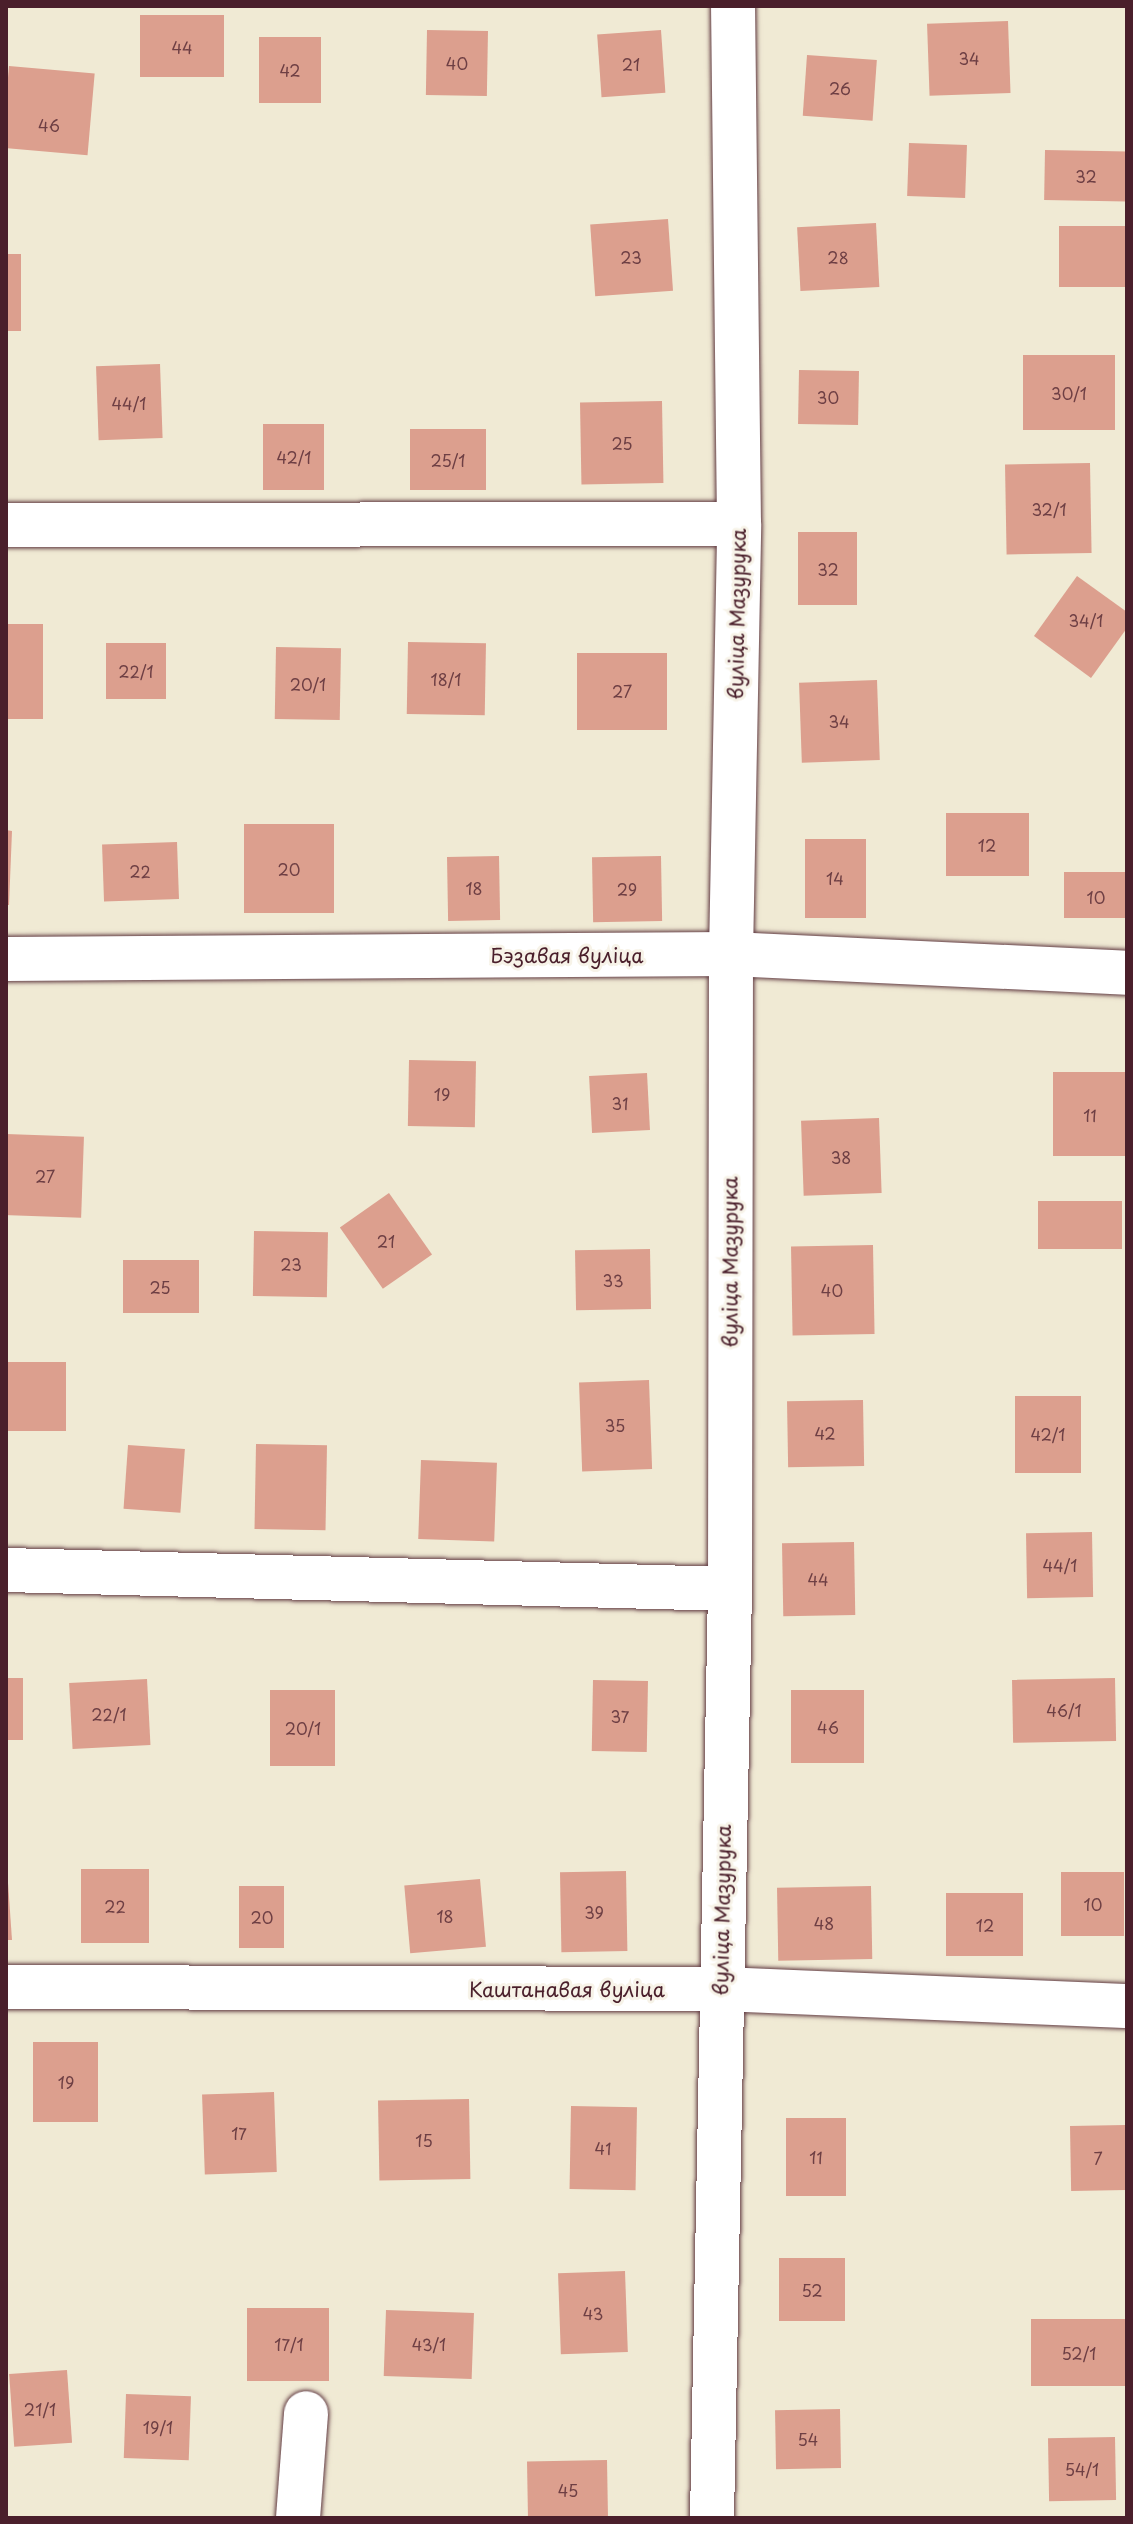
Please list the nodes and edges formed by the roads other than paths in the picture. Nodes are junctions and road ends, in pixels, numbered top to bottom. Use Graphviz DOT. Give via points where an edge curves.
graph roads {
  1 [pos="733,6"];
  2 [pos="13,521"];
  3 [pos="739,524"];
  4 [pos="731,954"];
  5 [pos="6,959"];
  6 [pos="1127,973"];
  7 [pos="6,1538"];
  8 [pos="6,1570"];
  9 [pos="63,1571"];
  10 [pos="730,1589"];
  11 [pos="6,1987"];
  12 [pos="720,1989"];
  13 [pos="1127,2006"];
  14 [pos="306,2413"];
  15 [pos="298,2518"];
  16 [pos="712,2518"];
  1 -- 3 [label="street, вуліца Мазурука"];
  2 -- 3 [label="street"];
  3 -- 4 [label="street, вуліца Мазурука"];
  4 -- 5 [label="street, Бэзавая вуліца"];
  4 -- 6 [label="street, Бэзавая вуліца"];
  4 -- 10 [label="street, вуліца Мазурука"];
  7 -- 9 [label="street"];
  8 -- 9 [label="street"];
  9 -- 10 [label="street"];
  10 -- 12 [label="street, вуліца Мазурука"];
  11 -- 12 [label="street, Каштанавая вуліца"];
  12 -- 13 [label="street, Каштанавая вуліца"];
  12 -- 16 [label="street, вуліца Мазурука"];
  14 -- 15 [label="street"];
}
